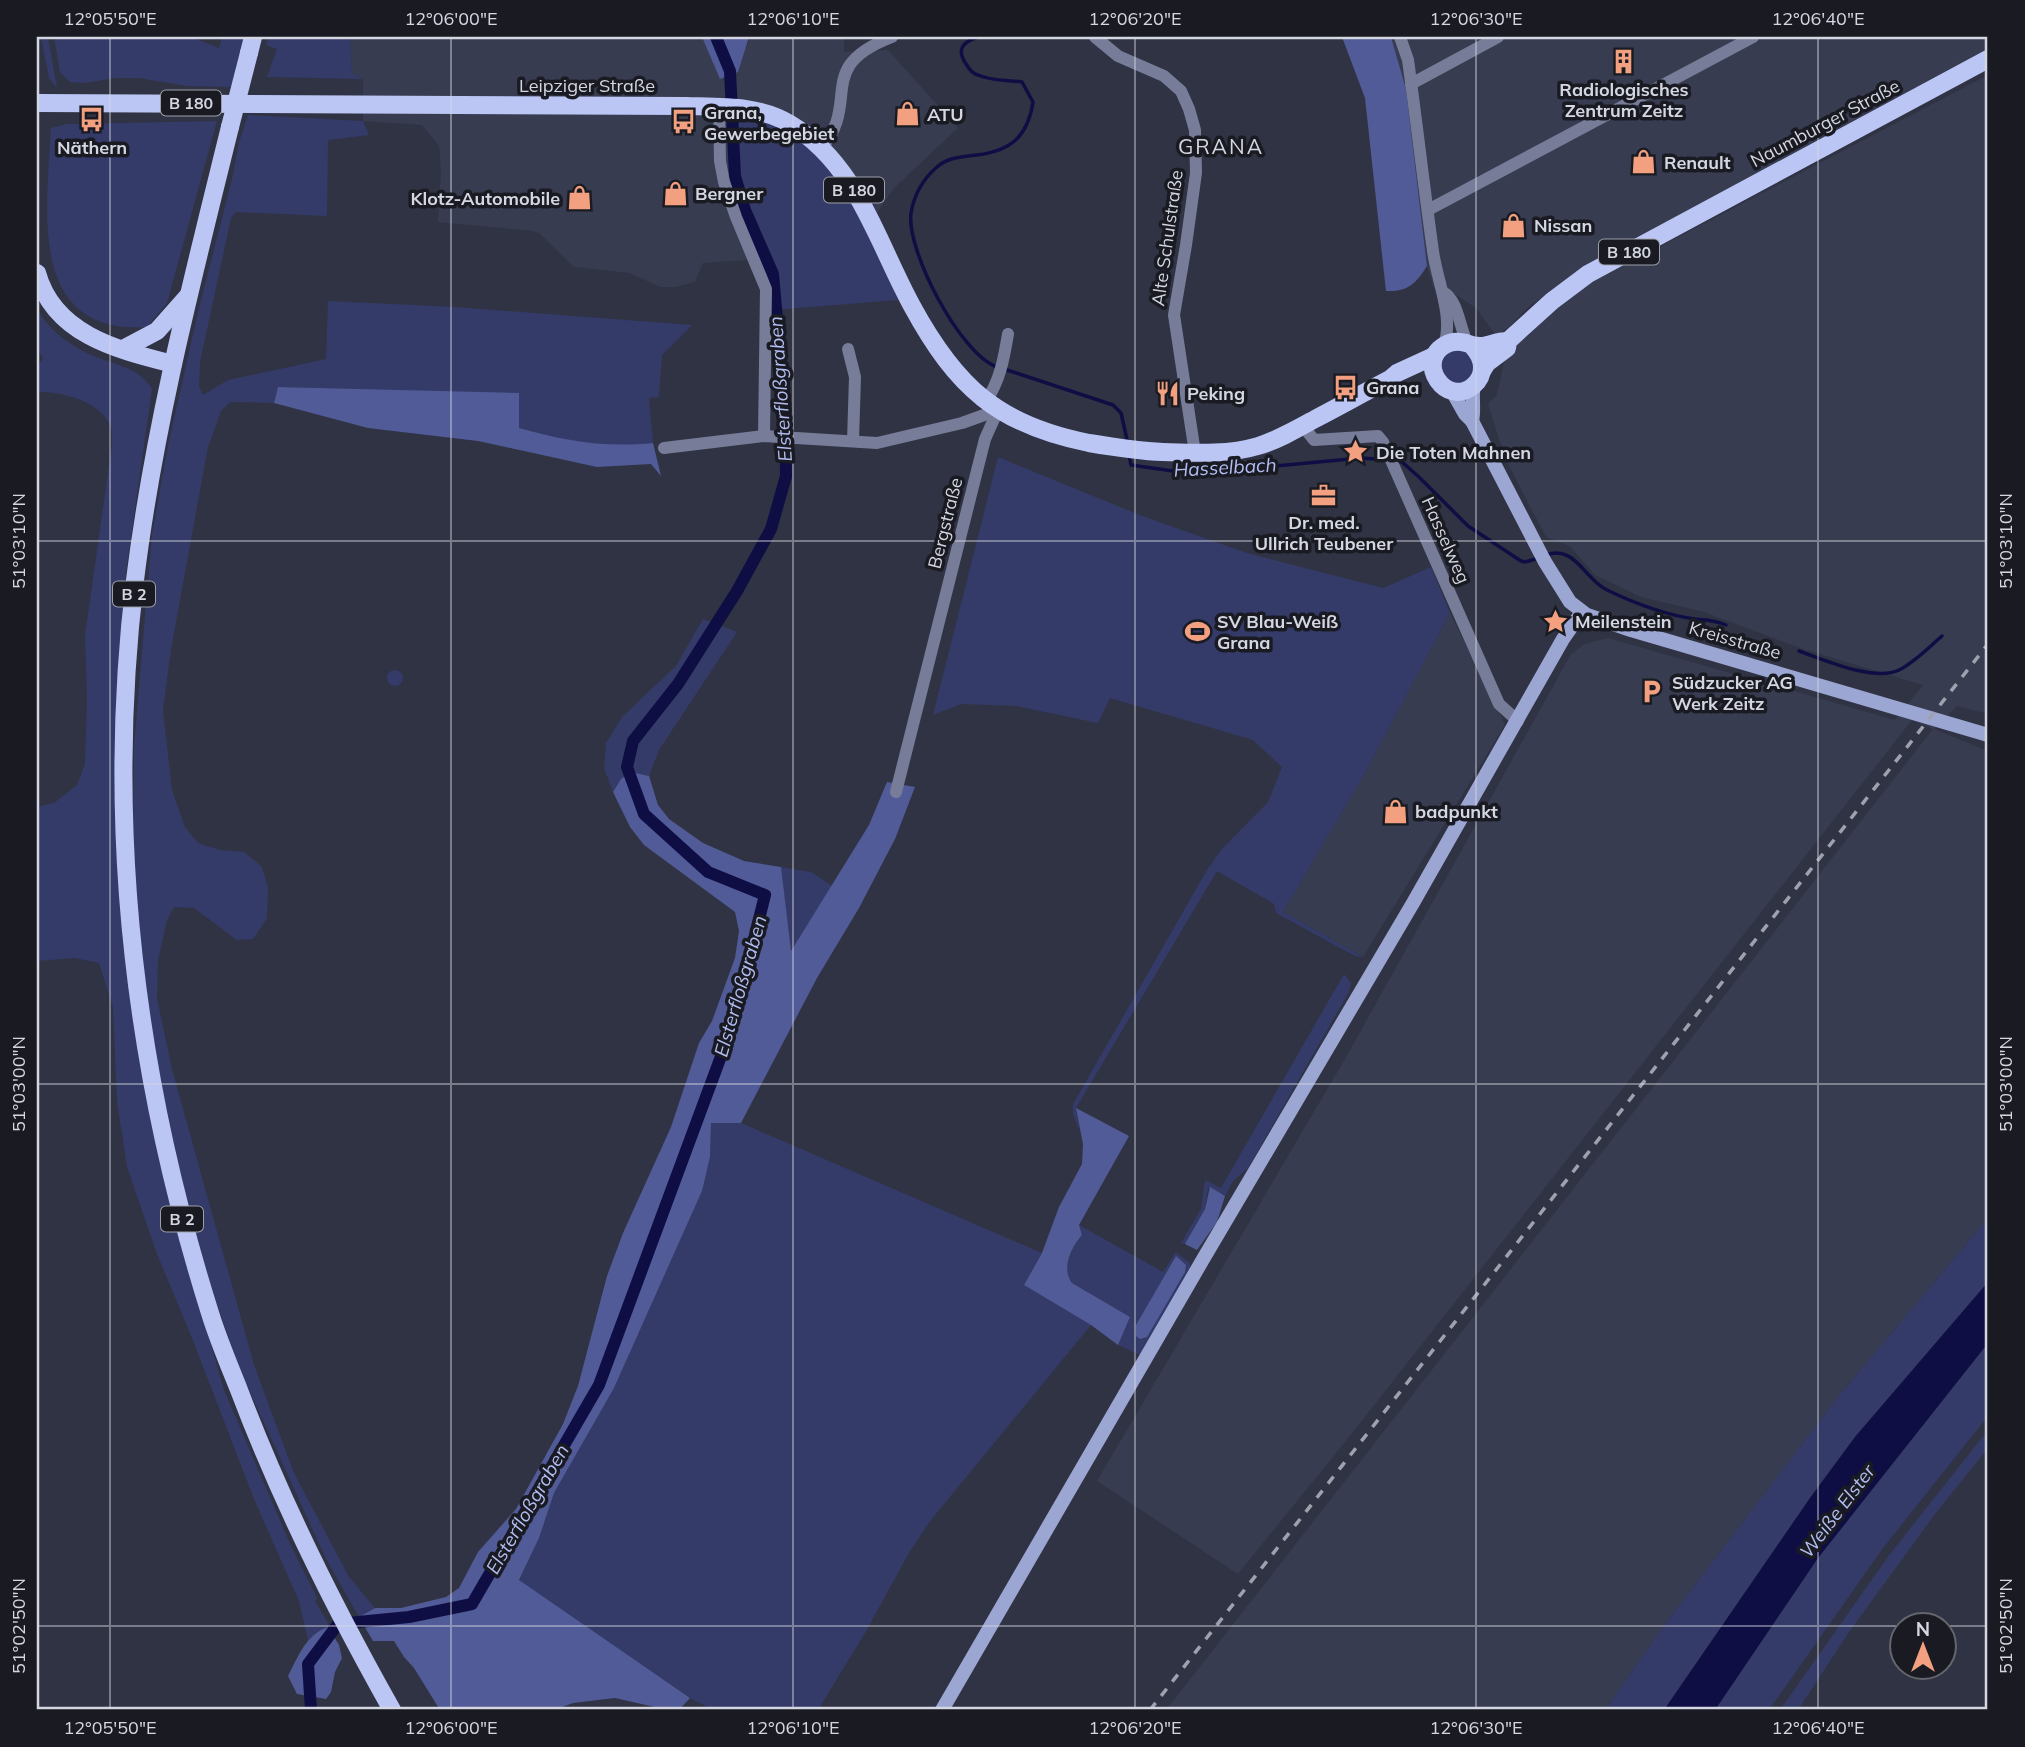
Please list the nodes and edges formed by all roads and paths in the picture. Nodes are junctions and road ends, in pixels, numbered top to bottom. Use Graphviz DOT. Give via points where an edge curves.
graph roads {
  1 [pos="892,37"];
  2 [pos="1095,37"];
  3 [pos="1400,37"];
  4 [pos="1498,37"];
  5 [pos="1753,37"];
  6 [pos="251,45"];
  7 [pos="1988,59"];
  8 [pos="1411,84"];
  9 [pos="37,103"];
  10 [pos="729,108"];
  11 [pos="821,149"];
  12 [pos="1428,210"];
  13 [pos="37,273"];
  14 [pos="1443,292"];
  15 [pos="188,296"];
  16 [pos="1008,334"];
  17 [pos="1508,341"];
  18 [pos="1470,346"];
  19 [pos="123,349"];
  20 [pos="848,349"];
  21 [pos="1439,351"];
  22 [pos="173,364"];
  23 [pos="1478,378"];
  24 [pos="1391,379"];
  25 [pos="1444,386"];
  26 [pos="992,406"];
  27 [pos="1472,421"];
  28 [pos="1305,429"];
  29 [pos="764,436"];
  30 [pos="853,441"];
  31 [pos="664,448"];
  32 [pos="1195,453"];
  33 [pos="1582,612"];
  34 [pos="1518,721"];
  35 [pos="1988,736"];
  36 [pos="896,792"];
  37 [pos="392,1710"];
  38 [pos="942,1710"];
  1 -- 11 [label="street" via="850,62 843,75 838,119"];
  2 -- 32 [label="street, Alte Schulstraße" via="1118,56 1164,76 1181,91 1195,130 1196,173 1174,315"];
  3 -- 8 [label="street"];
  4 -- 8 [label="street"];
  5 -- 12 [label="street"];
  6 -- 15 [label="main road, B 2, bridge"];
  7 -- 17 [label="main road, Naumburger Straße / B 180" via="1602,266 1562,293"];
  8 -- 12 [label="street"];
  9 -- 10 [label="main road, Leipziger Straße / B 180"];
  10 -- 11 [label="main road, Leipziger Straße / B 180" via="779,118"];
  10 -- 29 [label="street" via="720,161 724,182 766,289"];
  11 -- 26 [label="main road, Leipziger Straße / B 180" via="864,206 926,332 950,365"];
  12 -- 14 [label="street"];
  13 -- 19 [label="main road" via="47,299 64,320"];
  14 -- 18 [label="street" via="1455,306"];
  14 -- 21 [label="street" via="1447,331"];
  15 -- 19 [label="main road" via="156,331"];
  15 -- 22 [label="main road, B 2"];
  16 -- 26 [label="street"];
  17 -- 18 [label="main road" via="1482,348"];
  17 -- 23 [label="main road, Naumburger Straße / B 180" via="1507,348 1487,363"];
  18 -- 21 [label="main road" via="1456,342"];
  18 -- 23 [label="main road" via="1481,358"];
  19 -- 22 [label="main road"];
  20 -- 30 [label="street" via="855,377"];
  21 -- 24 [label="main road, Leipziger Straße / B 180"];
  21 -- 25 [label="main road" via="1432,369"];
  22 -- 37 [label="main road, B 2" via="135,582 123,743 125,867 152,1089 175,1192 211,1317 258,1440 333,1601"];
  23 -- 25 [label="main road" via="1463,391"];
  23 -- 27 [label="main road, Kreisstraße" via="1472,393"];
  24 -- 25 [label="main road, Leipziger Straße / B 180" via="1417,377"];
  24 -- 28 [label="main road, Leipziger Straße / B 180"];
  25 -- 27 [label="main road, Kreisstraße"];
  26 -- 30 [label="street" via="962,423 877,443"];
  26 -- 32 [label="main road, Leipziger Straße / B 180" via="1042,432 1140,451"];
  26 -- 36 [label="street, Bergstraße"];
  27 -- 33 [label="main road, Kreisstraße" via="1545,562 1573,606"];
  28 -- 32 [label="main road, Leipziger Straße / B 180" via="1247,449"];
  28 -- 34 [label="street, Hasselweg" via="1314,440 1324,441 1378,436 1499,704"];
  29 -- 30 [label="street"];
  29 -- 31 [label="street"];
  33 -- 34 [label="main road"];
  33 -- 35 [label="main road, Kreisstraße"];
  34 -- 38 [label="main road"];
}
